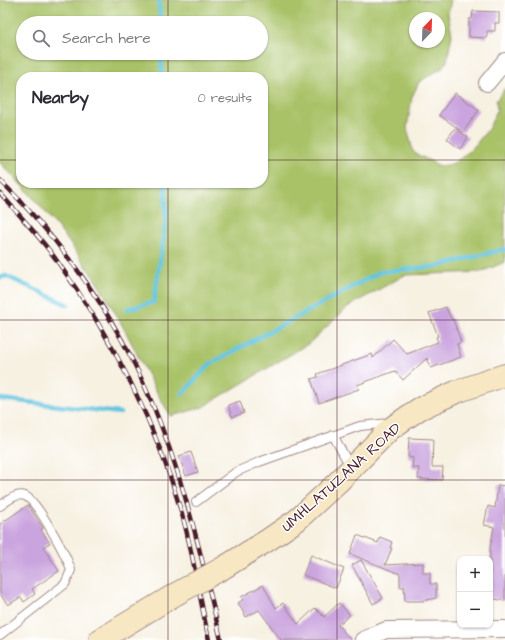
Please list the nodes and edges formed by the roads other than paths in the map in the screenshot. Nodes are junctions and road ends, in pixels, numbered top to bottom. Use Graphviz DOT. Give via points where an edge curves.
graph roads {
  1 [pos="505,61"];
  2 [pos="487,83"];
  3 [pos="505,375"];
  4 [pos="400,422"];
  5 [pos="333,436"];
  6 [pos="352,468"];
  7 [pos="196,502"];
  8 [pos="0,506"];
  9 [pos="505,629"];
  10 [pos="402,634"];
  11 [pos="0,635"];
  12 [pos="100,640"];
  13 [pos="362,640"];
  1 -- 2 [label="street"];
  3 -- 4 [label="street, UMHLATUZANA ROAD" via="456,392 419,409"];
  4 -- 5 [label="lane" via="366,424"];
  4 -- 6 [label="street, UMHLATUZANA ROAD"];
  5 -- 6 [label="lane"];
  5 -- 7 [label="lane" via="236,472"];
  6 -- 12 [label="street, UMHLATUZANA ROAD, bridge" via="297,520 268,540"];
  8 -- 11 [label="lane" via="18,495 26,496 45,519 70,570 65,584"];
  9 -- 10 [label="street"];
  10 -- 13 [label="street" via="386,630"];
}
